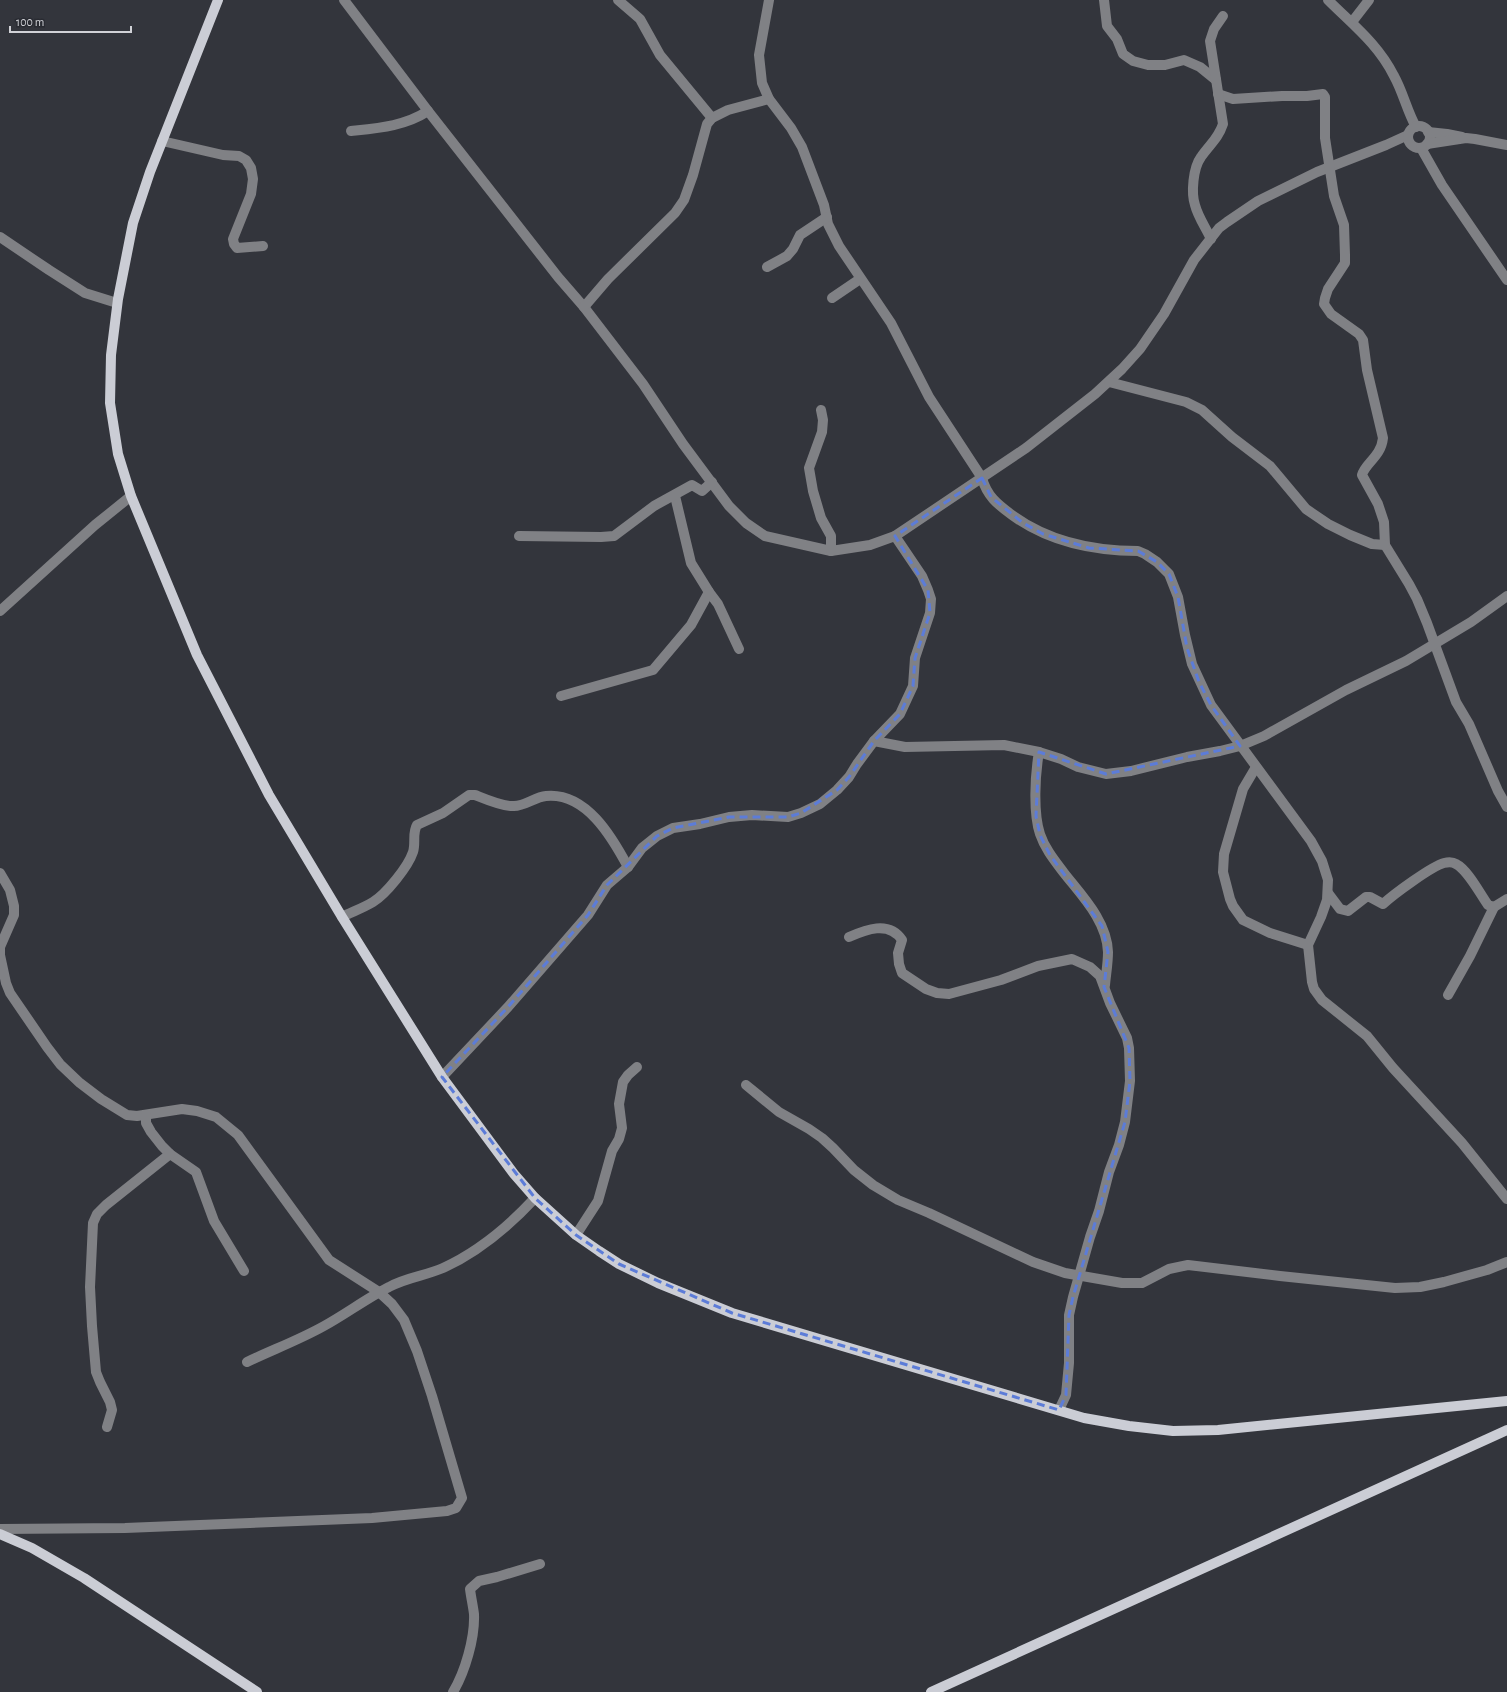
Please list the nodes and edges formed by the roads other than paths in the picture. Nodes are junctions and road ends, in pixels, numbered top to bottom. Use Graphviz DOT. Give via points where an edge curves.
graph roads {
  1 [pos="218,0"];
  2 [pos="344,0"];
  3 [pos="618,0"];
  4 [pos="769,0"];
  5 [pos="1104,0"];
  6 [pos="1328,0"];
  7 [pos="1369,0"];
  8 [pos="1223,16"];
  9 [pos="1352,22"];
  10 [pos="1216,80"];
  11 [pos="1218,94"];
  12 [pos="769,99"];
  13 [pos="428,110"];
  14 [pos="712,118"];
  15 [pos="1416,127"];
  16 [pos="351,131"];
  17 [pos="1428,132"];
  18 [pos="1466,138"];
  19 [pos="162,142"];
  20 [pos="1417,143"];
  21 [pos="1507,145"];
  22 [pos="1329,167"];
  23 [pos="827,217"];
  24 [pos="0,237"];
  25 [pos="1211,239"];
  26 [pos="263,246"];
  27 [pos="767,267"];
  28 [pos="860,279"];
  29 [pos="1507,280"];
  30 [pos="832,298"];
  31 [pos="117,303"];
  32 [pos="584,307"];
  33 [pos="1109,382"];
  34 [pos="821,410"];
  35 [pos="982,478"];
  36 [pos="712,482"];
  37 [pos="131,496"];
  38 [pos="675,496"];
  39 [pos="519,536"];
  40 [pos="895,536"];
  41 [pos="1385,545"];
  42 [pos="831,550"];
  43 [pos="709,592"];
  44 [pos="1507,596"];
  45 [pos="0,611"];
  46 [pos="1434,643"];
  47 [pos="739,649"];
  48 [pos="562,696"];
  49 [pos="874,741"];
  50 [pos="1240,746"];
  51 [pos="1039,752"];
  52 [pos="1256,768"];
  53 [pos="1507,808"];
  54 [pos="628,867"];
  55 [pos="0,873"];
  56 [pos="1328,893"];
  57 [pos="1507,899"];
  58 [pos="1494,907"];
  59 [pos="342,917"];
  60 [pos="849,937"];
  61 [pos="1308,945"];
  62 [pos="1104,987"];
  63 [pos="1448,995"];
  64 [pos="637,1067"];
  65 [pos="442,1077"];
  66 [pos="746,1085"];
  67 [pos="146,1115"];
  68 [pos="170,1154"];
  69 [pos="535,1198"];
  70 [pos="1507,1199"];
  71 [pos="576,1235"];
  72 [pos="1507,1262"];
  73 [pos="244,1271"];
  74 [pos="1079,1274"];
  75 [pos="378,1292"];
  76 [pos="247,1362"];
  77 [pos="1507,1401"];
  78 [pos="1058,1410"];
  79 [pos="107,1427"];
  80 [pos="1507,1430"];
  81 [pos="0,1529"];
  82 [pos="0,1534"];
  83 [pos="540,1564"];
  84 [pos="257,1692"];
  85 [pos="453,1692"];
  86 [pos="931,1692"];
  1 -- 19 [label="main road"];
  2 -- 13 [label="street"];
  3 -- 14 [label="street" via="640,19 660,55"];
  4 -- 12 [label="street" via="759,55 762,83"];
  5 -- 10 [label="street" via="1108,26 1117,38 1123,54 1133,61 1148,65 1184,60 1200,67"];
  6 -- 9 [label="street"];
  7 -- 9 [label="street"];
  8 -- 10 [label="street" via="1210,41"];
  9 -- 15 [label="street" via="1374,44 1394,76"];
  10 -- 11 [label="street"];
  11 -- 22 [label="street" via="1233,99 1323,94 1326,102 1324,138"];
  11 -- 25 [label="street" via="1223,124 1220,134 1195,168 1194,184 1194,205"];
  12 -- 14 [label="street" via="728,110"];
  12 -- 23 [label="street" via="802,147"];
  13 -- 16 [label="street" via="417,118 394,126"];
  13 -- 32 [label="street"];
  14 -- 32 [label="street" via="702,137 684,200"];
  15 -- 17 [label="street"];
  15 -- 20 [label="street" via="1412,129"];
  17 -- 18 [label="street"];
  17 -- 20 [label="street" via="1429,140"];
  18 -- 20 [label="street"];
  18 -- 21 [label="street"];
  19 -- 26 [label="street" via="239,156 246,160 251,168 251,194 233,239 237,248"];
  19 -- 31 [label="main road" via="133,223"];
  20 -- 22 [label="street" via="1386,145"];
  20 -- 29 [label="street" via="1442,185"];
  22 -- 25 [label="street" via="1258,201 1219,228"];
  22 -- 41 [label="street" via="1334,196 1344,225 1345,255 1344,263 1328,289 1324,304 1331,314 1359,334 1363,340 1383,446 1362,475 1378,504 1384,522"];
  23 -- 27 [label="street" via="800,235 787,256"];
  23 -- 28 [label="street" via="839,246"];
  24 -- 31 [label="street" via="85,293"];
  25 -- 33 [label="street" via="1194,260 1140,349"];
  28 -- 30 [label="street"];
  28 -- 35 [label="street" via="892,323 929,397"];
  31 -- 37 [label="main road" via="110,403 118,454"];
  32 -- 36 [label="street" via="643,384"];
  33 -- 35 [label="street" via="1077,410"];
  33 -- 41 [label="street" via="1186,402 1202,410 1270,466 1306,509 1350,535 1372,544"];
  34 -- 42 [label="street" via="822,432 809,468 821,518 831,536"];
  35 -- 40 [label="street"];
  35 -- 50 [label="street" via="986,491 997,502 1023,523 1043,534 1088,548 1138,551 1164,568 1178,597 1186,642 1199,682 1211,705"];
  36 -- 38 [label="street" via="702,491 692,485"];
  36 -- 42 [label="street" via="736,513 765,536"];
  37 -- 45 [label="street" via="66,550"];
  37 -- 59 [label="main road" via="197,655 269,795"];
  38 -- 39 [label="street" via="654,506 614,536"];
  38 -- 43 [label="street" via="691,564"];
  40 -- 42 [label="street" via="870,545"];
  40 -- 49 [label="street" via="922,576 931,599 930,613 915,658 913,686 900,714"];
  41 -- 46 [label="street" via="1409,584"];
  43 -- 47 [label="street" via="718,604"];
  43 -- 48 [label="street" via="691,625 653,670"];
  44 -- 46 [label="street" via="1471,622"];
  46 -- 50 [label="street" via="1406,661 1346,690 1264,736"];
  46 -- 53 [label="street" via="1456,702 1469,724"];
  49 -- 51 [label="street" via="905,747 1004,745"];
  49 -- 54 [label="street" via="838,790 820,804 788,817 729,817 673,828 642,848"];
  50 -- 51 [label="street" via="1131,771 1106,774 1078,767"];
  50 -- 52 [label="street"];
  51 -- 62 [label="street" via="1036,816 1040,835 1050,854 1102,926 1108,952"];
  52 -- 56 [label="street" via="1316,850 1328,880"];
  52 -- 61 [label="street" via="1242,789 1224,854 1223,872 1228,894 1243,920 1270,933"];
  54 -- 59 [label="street" via="614,841 598,821 586,809 572,802 548,796 514,806 469,795 443,813 417,825 413,852 394,881 372,903"];
  54 -- 65 [label="street" via="607,885 588,915 508,1007"];
  55 -- 67 [label="street" via="10,890 14,906 14,915 0,946 10,993 60,1064 80,1083 127,1115"];
  56 -- 58 [label="street" via="1340,909 1348,911 1366,897 1383,904 1432,869 1443,863 1452,862 1465,872 1488,905"];
  56 -- 61 [label="street" via="1321,917"];
  57 -- 58 [label="street"];
  58 -- 63 [label="street" via="1468,962"];
  59 -- 65 [label="main road"];
  60 -- 62 [label="street" via="870,929 888,930 899,936 902,940 898,953 902,973 937,993 949,994 1001,980 1038,966 1072,959 1090,967 1100,976"];
  61 -- 70 [label="street" via="1312,982 1318,995 1367,1036 1462,1143"];
  62 -- 74 [label="street" via="1127,1038 1130,1081 1125,1122 1119,1145"];
  64 -- 71 [label="street" via="623,1082 618,1104 622,1128 612,1151 598,1200"];
  65 -- 69 [label="main road" via="514,1174"];
  66 -- 74 [label="street" via="779,1112 822,1138 854,1170 898,1200 1033,1262 1065,1273"];
  67 -- 68 [label="street" via="146,1123 151,1132"];
  67 -- 75 [label="street" via="182,1109 216,1118 238,1136 329,1260"];
  68 -- 73 [label="street" via="196,1172 214,1220"];
  68 -- 79 [label="street" via="106,1205 97,1214 93,1223 90,1287 92,1326 96,1372 112,1410"];
  69 -- 71 [label="main road"];
  69 -- 75 [label="street" via="480,1248 444,1268 403,1280"];
  71 -- 78 [label="main road" via="620,1264 658,1283 732,1313"];
  72 -- 74 [label="street" via="1444,1282 1420,1287 1395,1288 1188,1265 1169,1270 1142,1283 1122,1283"];
  74 -- 78 [label="street" via="1069,1315 1066,1396"];
  75 -- 76 [label="street" via="322,1327"];
  75 -- 81 [label="street" via="392,1304 404,1320 417,1350 462,1498 456,1508 372,1518 126,1528"];
  77 -- 78 [label="main road" via="1210,1430 1173,1431 1084,1418"];
  80 -- 86 [label="main road"];
  82 -- 84 [label="main road" via="32,1548 84,1578"];
  83 -- 85 [label="street" via="479,1581 470,1589 474,1615 473,1631 464,1667"];
}
